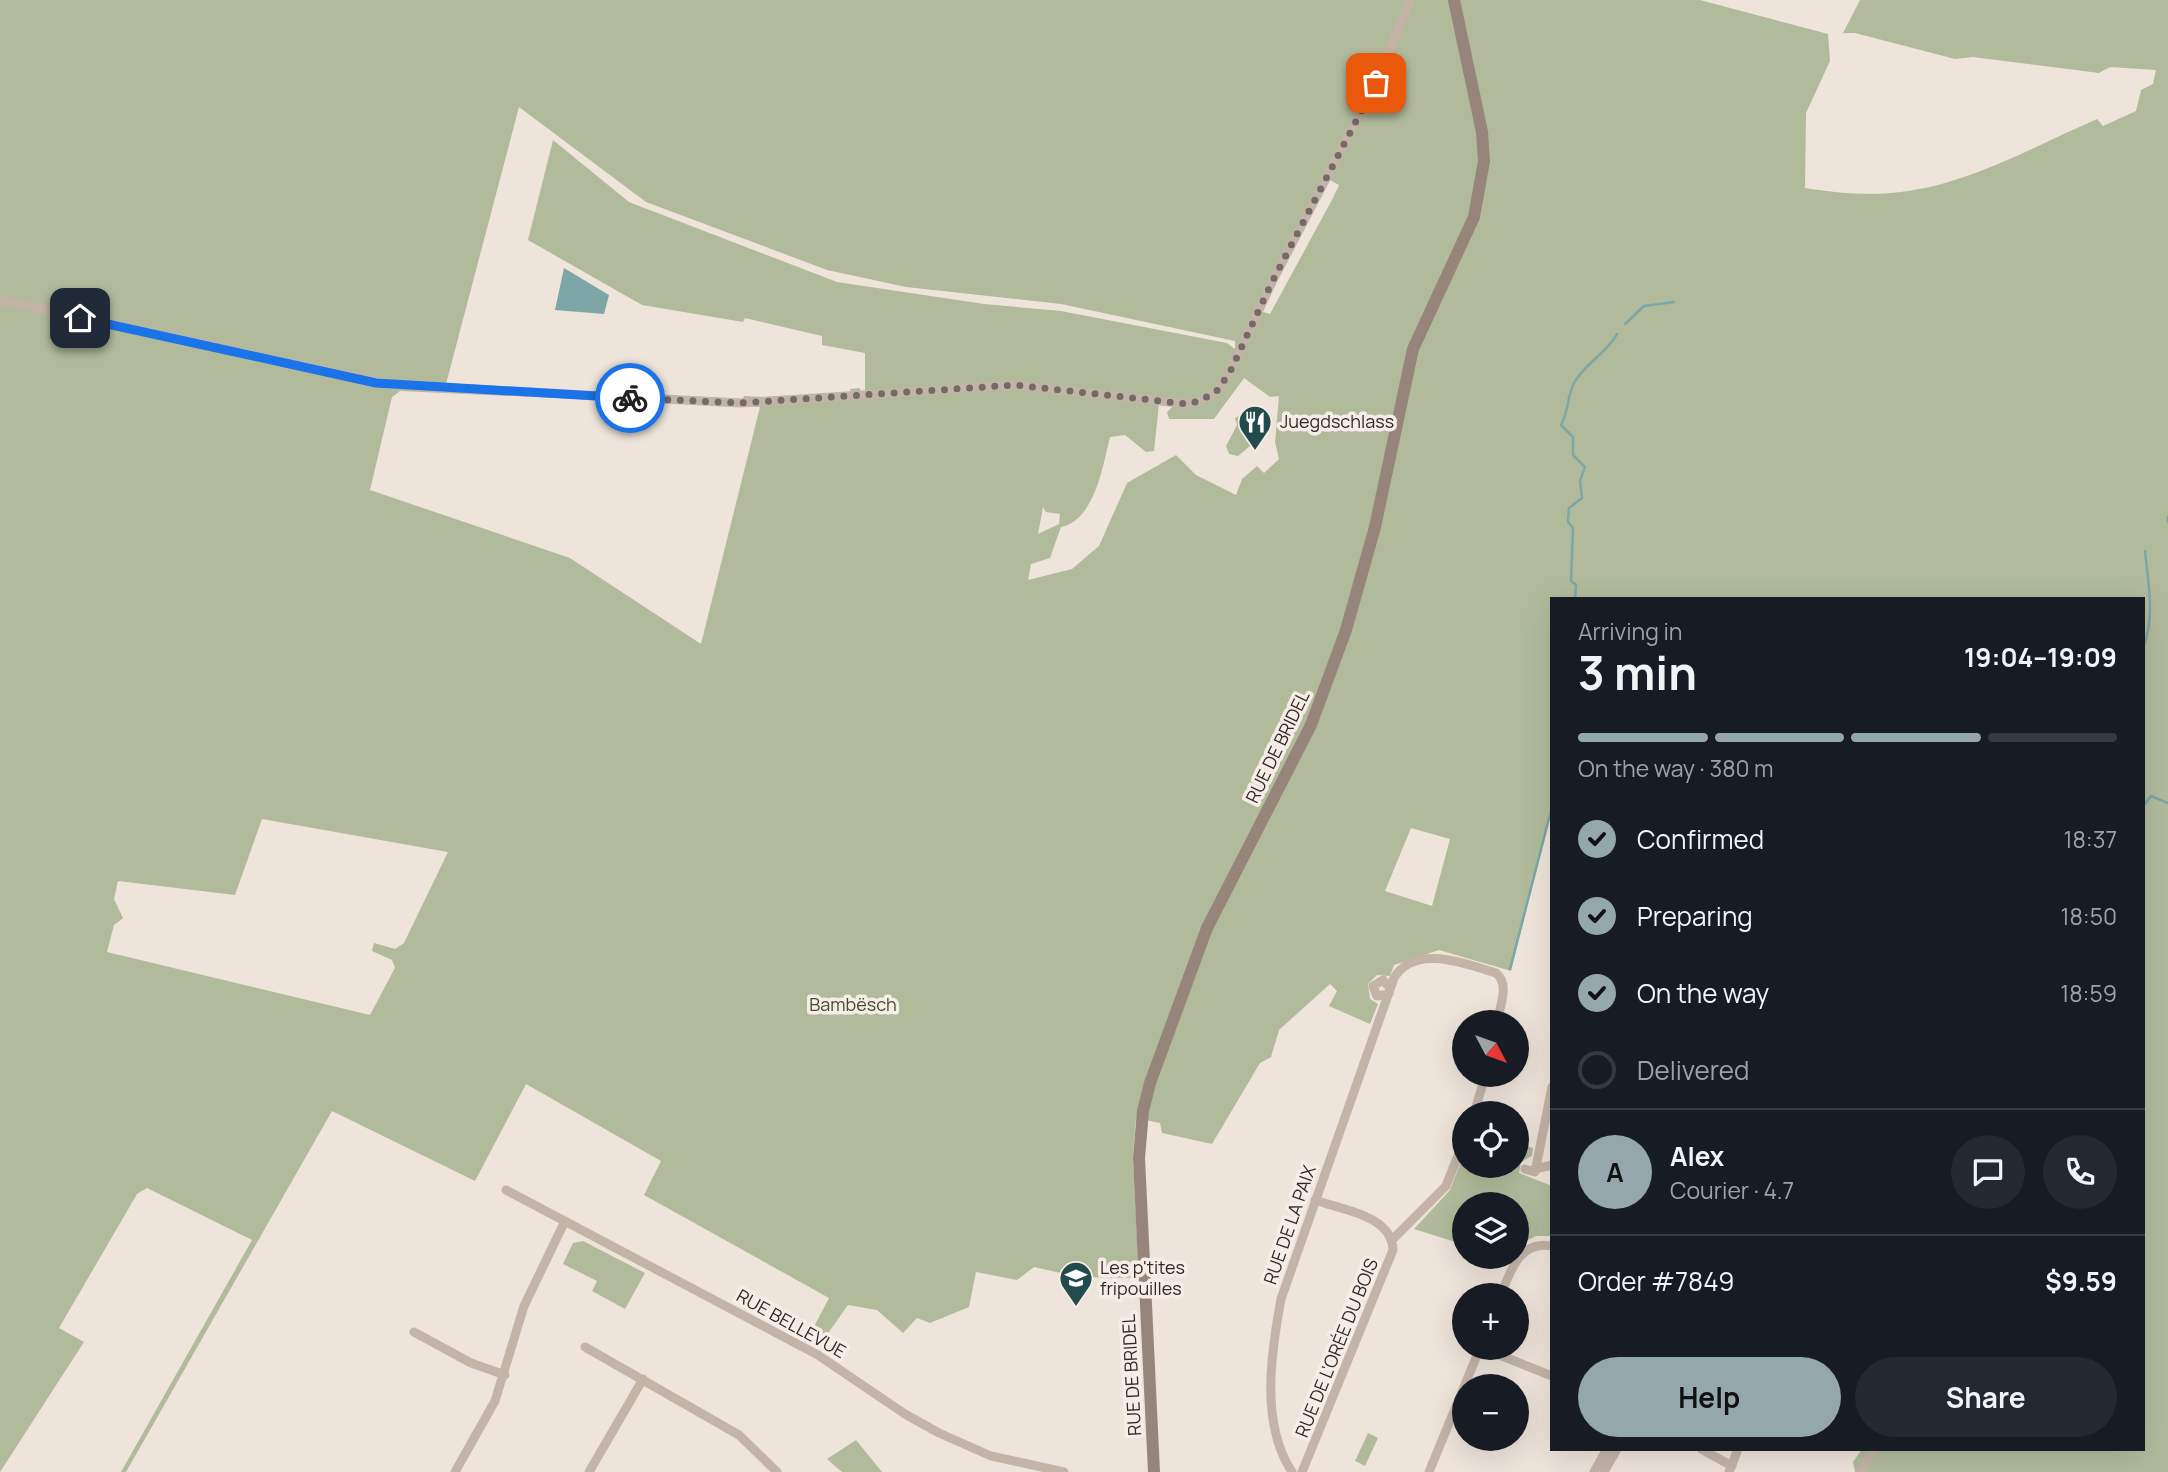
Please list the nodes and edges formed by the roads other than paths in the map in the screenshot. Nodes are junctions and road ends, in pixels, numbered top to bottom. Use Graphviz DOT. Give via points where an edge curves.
graph roads {
  1 [pos="1410,0"];
  2 [pos="1454,0"];
  3 [pos="0,300"];
  4 [pos="1499,1010"];
  5 [pos="1550,1094"];
  6 [pos="1550,1164"];
  7 [pos="1452,1171"];
  8 [pos="506,1190"];
  9 [pos="1315,1200"];
  10 [pos="565,1221"];
  11 [pos="1392,1239"];
  12 [pos="1550,1246"];
  13 [pos="1506,1283"];
  14 [pos="414,1332"];
  15 [pos="585,1347"];
  16 [pos="1476,1360"];
  17 [pos="1511,1360"];
  18 [pos="505,1375"];
  19 [pos="1550,1375"];
  20 [pos="643,1379"];
  21 [pos="1606,1451"];
  22 [pos="1616,1451"];
  23 [pos="1704,1451"];
  24 [pos="1737,1451"];
  25 [pos="1874,1451"];
  26 [pos="1730,1469"];
  27 [pos="455,1472"];
  28 [pos="589,1472"];
  29 [pos="777,1472"];
  30 [pos="1064,1472"];
  31 [pos="1154,1472"];
  32 [pos="1292,1472"];
  33 [pos="1302,1472"];
  34 [pos="1429,1472"];
  35 [pos="1594,1472"];
  36 [pos="1604,1472"];
  37 [pos="1860,1472"];
  1 -- 3 [label="street" via="1376,83 1230,372 1216,392 1187,404 1015,385 741,403 391,385"];
  2 -- 31 [label="main road, RUE DE BRIDEL" via="1482,132 1484,161 1474,217 1413,349 1364,571 1316,713 1207,928 1143,1111 1139,1158"];
  4 -- 9 [label="street, RUE DE LA PAIX" via="1504,986 1496,973 1451,959 1431,958 1399,970"];
  5 -- 6 [label="street" via="1530,1169"];
  7 -- 11 [label="street" via="1446,1186"];
  8 -- 10 [label="street, RUE BELLEVUE"];
  9 -- 11 [label="street" via="1376,1221"];
  9 -- 32 [label="street, RUE DE LA PAIX" via="1281,1299 1271,1362 1277,1438"];
  10 -- 18 [label="street" via="524,1306"];
  10 -- 30 [label="street, RUE BELLEVUE" via="818,1355 939,1433 991,1456"];
  11 -- 33 [label="street, RUE DE L'ORÉE DU BOIS" via="1390,1261"];
  12 -- 13 [label="street" via="1537,1246 1519,1255"];
  14 -- 18 [label="street" via="471,1363"];
  15 -- 20 [label="street"];
  16 -- 34 [label="street"];
  17 -- 19 [label="street"];
  18 -- 27 [label="street"];
  20 -- 28 [label="street"];
  20 -- 29 [label="street" via="740,1435"];
  21 -- 35 [label="street"];
  22 -- 36 [label="street"];
  23 -- 26 [label="street"];
  24 -- 26 [label="street"];
  25 -- 37 [label="street"];
}
